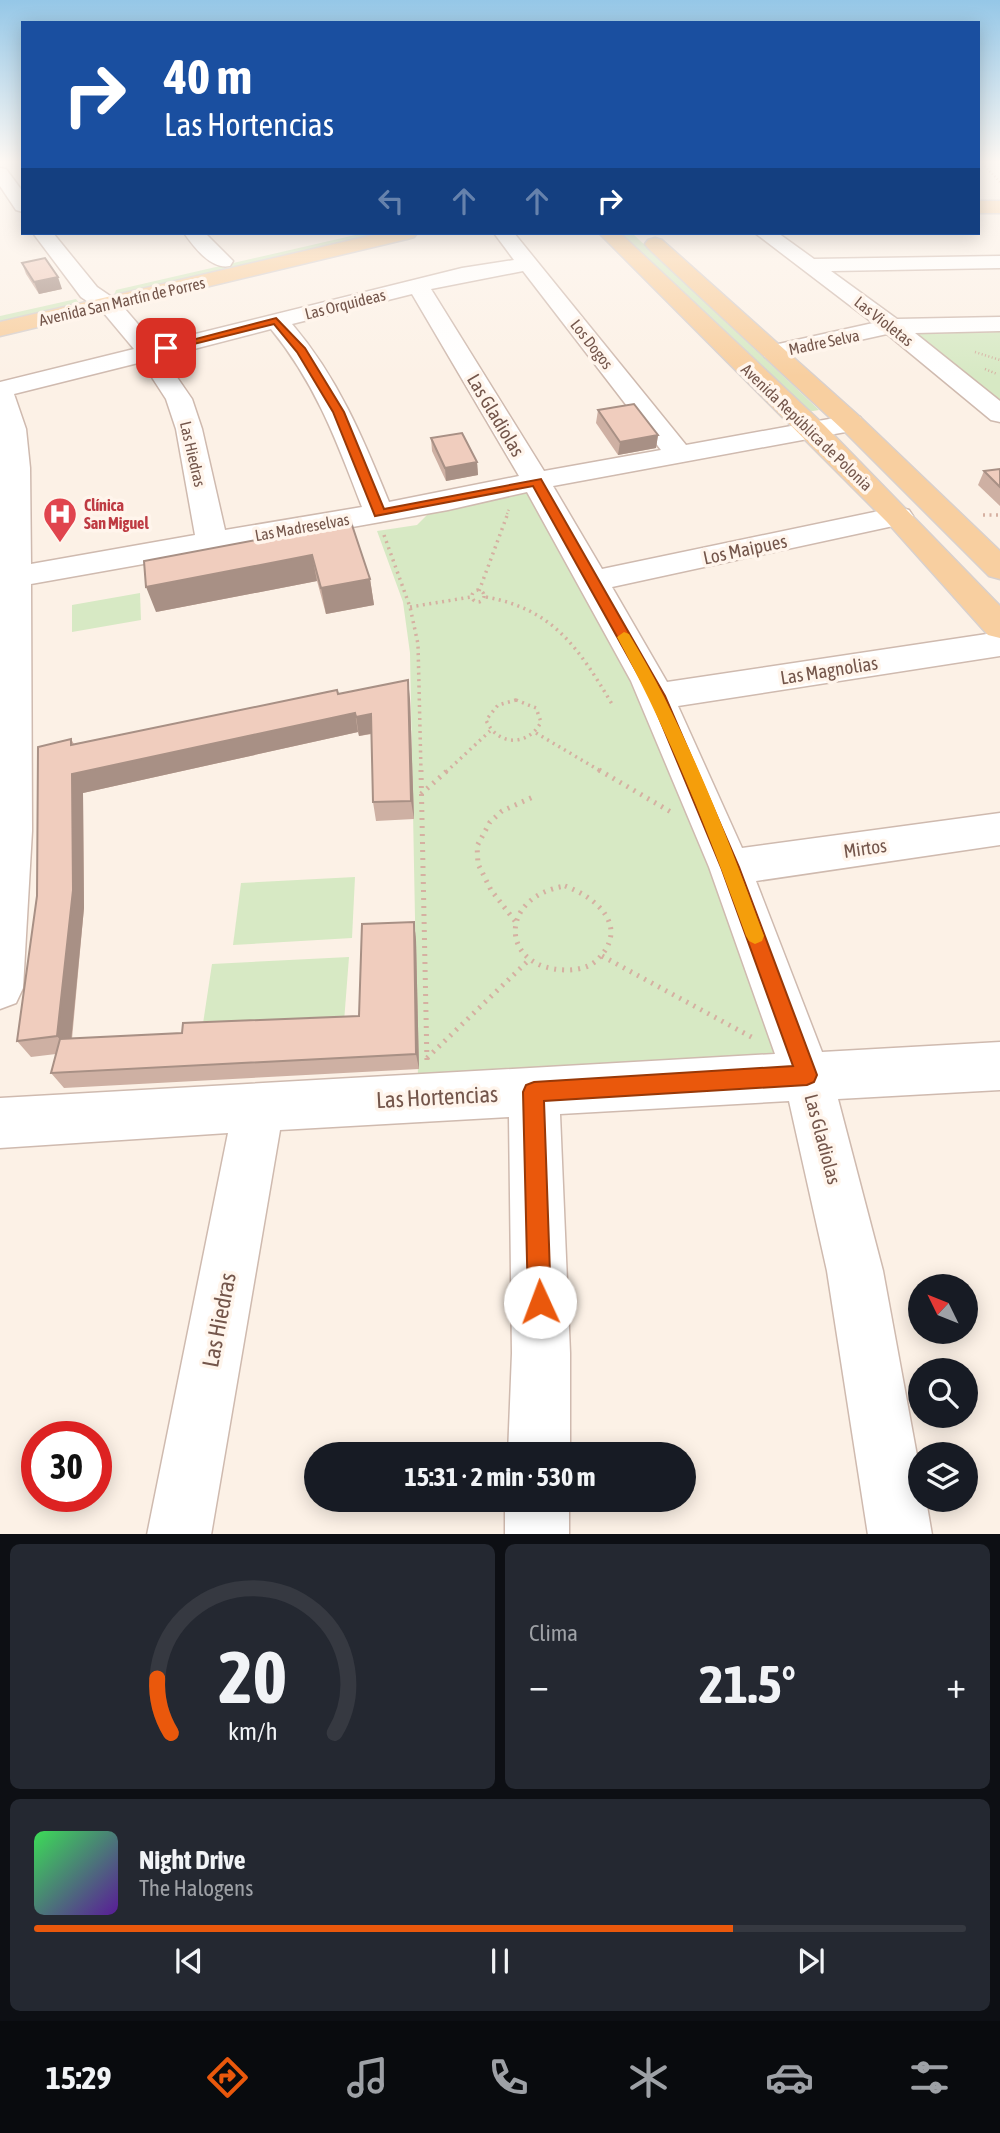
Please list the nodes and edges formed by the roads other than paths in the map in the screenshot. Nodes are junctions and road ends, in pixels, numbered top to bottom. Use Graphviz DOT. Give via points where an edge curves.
graph roads {
  1 [pos="45,235"];
  2 [pos="196,235"];
  3 [pos="336,235"];
  4 [pos="398,235"];
  5 [pos="507,235"];
  6 [pos="610,235"];
  7 [pos="645,235"];
  8 [pos="768,235"];
  9 [pos="222,261"];
  10 [pos="1000,262"];
  11 [pos="529,264"];
  12 [pos="810,265"];
  13 [pos="418,286"];
  14 [pos="99,298"];
  15 [pos="0,312"];
  16 [pos="276,320"];
  17 [pos="1000,324"];
  18 [pos="892,326"];
  19 [pos="0,329"];
  20 [pos="774,352"];
  21 [pos="148,353"];
  22 [pos="0,391"];
  23 [pos="1000,414"];
  24 [pos="851,423"];
  25 [pos="814,431"];
  26 [pos="680,455"];
  27 [pos="8,470"];
  28 [pos="527,484"];
  29 [pos="379,513"];
  30 [pos="898,516"];
  31 [pos="212,544"];
  32 [pos="1000,569"];
  33 [pos="7,577"];
  34 [pos="593,580"];
  35 [pos="1000,627"];
  36 [pos="1000,644"];
  37 [pos="657,696"];
  38 [pos="7,699"];
  39 [pos="1000,829"];
  40 [pos="723,851"];
  41 [pos="5,856"];
  42 [pos="0,988"];
  43 [pos="1000,1066"];
  44 [pos="807,1075"];
  45 [pos="534,1092"];
  46 [pos="260,1106"];
  47 [pos="0,1123"];
  48 [pos="538,1442"];
  49 [pos="537,1512"];
  50 [pos="178,1534"];
  51 [pos="537,1534"];
  52 [pos="900,1534"];
  1 -- 14 [label="street, Las Hiedras"];
  2 -- 9 [label="street"];
  3 -- 9 [label="main road, Avenida San Martín de Porres"];
  4 -- 14 [label="main road, Avenida San Martín de Porres"];
  5 -- 11 [label="street, Los Dogos"];
  6 -- 25 [label="main road, Avenida República de Polonia"];
  7 -- 20 [label="main road, Avenida República de Polonia"];
  8 -- 12 [label="street, Las Violetas"];
  9 -- 14 [label="main road, Avenida San Martín de Porres"];
  10 -- 12 [label="street"];
  11 -- 13 [label="street, Las Orquideas"];
  11 -- 26 [label="street, Los Dogos"];
  12 -- 18 [label="street, Las Violetas"];
  13 -- 16 [label="street, Las Orquideas"];
  13 -- 28 [label="street, Las Gladiolas"];
  14 -- 15 [label="main road, Avenida San Martín de Porres"];
  14 -- 19 [label="main road, Avenida San Martín de Porres"];
  14 -- 21 [label="street, Las Hiedras"];
  16 -- 21 [label="street, Las Orquideas"];
  16 -- 29 [label="street" via="339,412"];
  17 -- 18 [label="street, Madre Selva"];
  18 -- 20 [label="street, Madre Selva"];
  18 -- 23 [label="street, Las Violetas"];
  20 -- 24 [label="main road, Avenida República de Polonia"];
  21 -- 22 [label="street, Las Orquideas"];
  21 -- 31 [label="street, Las Hiedras" via="179,399"];
  22 -- 27 [label="street" via="13,429"];
  24 -- 25 [label="street, Las Madreselvas"];
  24 -- 32 [label="main road, Avenida República de Polonia"];
  25 -- 26 [label="street, Las Madreselvas"];
  25 -- 30 [label="main road, Avenida República de Polonia"];
  26 -- 28 [label="street, Las Madreselvas"];
  27 -- 33 [label="street"];
  28 -- 29 [label="street, Las Madreselvas"];
  28 -- 34 [label="street, Las Gladiolas"];
  29 -- 31 [label="street, Las Madreselvas"];
  30 -- 34 [label="street, Los Maipues"];
  30 -- 35 [label="main road, Avenida República de Polonia"];
  31 -- 33 [label="street, Las Madreselvas"];
  33 -- 38 [label="street"];
  34 -- 37 [label="street, Las Gladiolas"];
  36 -- 37 [label="street, Las Magnolias"];
  37 -- 40 [label="street, Las Gladiolas"];
  38 -- 41 [label="street"];
  39 -- 40 [label="street, Mirtos"];
  40 -- 44 [label="street, Las Gladiolas"];
  41 -- 42 [label="street"];
  43 -- 44 [label="street, Las Hortencias"];
  44 -- 45 [label="street, Las Hortencias"];
  44 -- 52 [label="street, Las Gladiolas" via="855,1271"];
  45 -- 46 [label="street, Las Hortencias"];
  45 -- 48 [label="street" via="541,1353"];
  46 -- 47 [label="street, Las Hortencias"];
  46 -- 50 [label="street, Las Hiedras"];
  49 -- 51 [label="street"];
}
